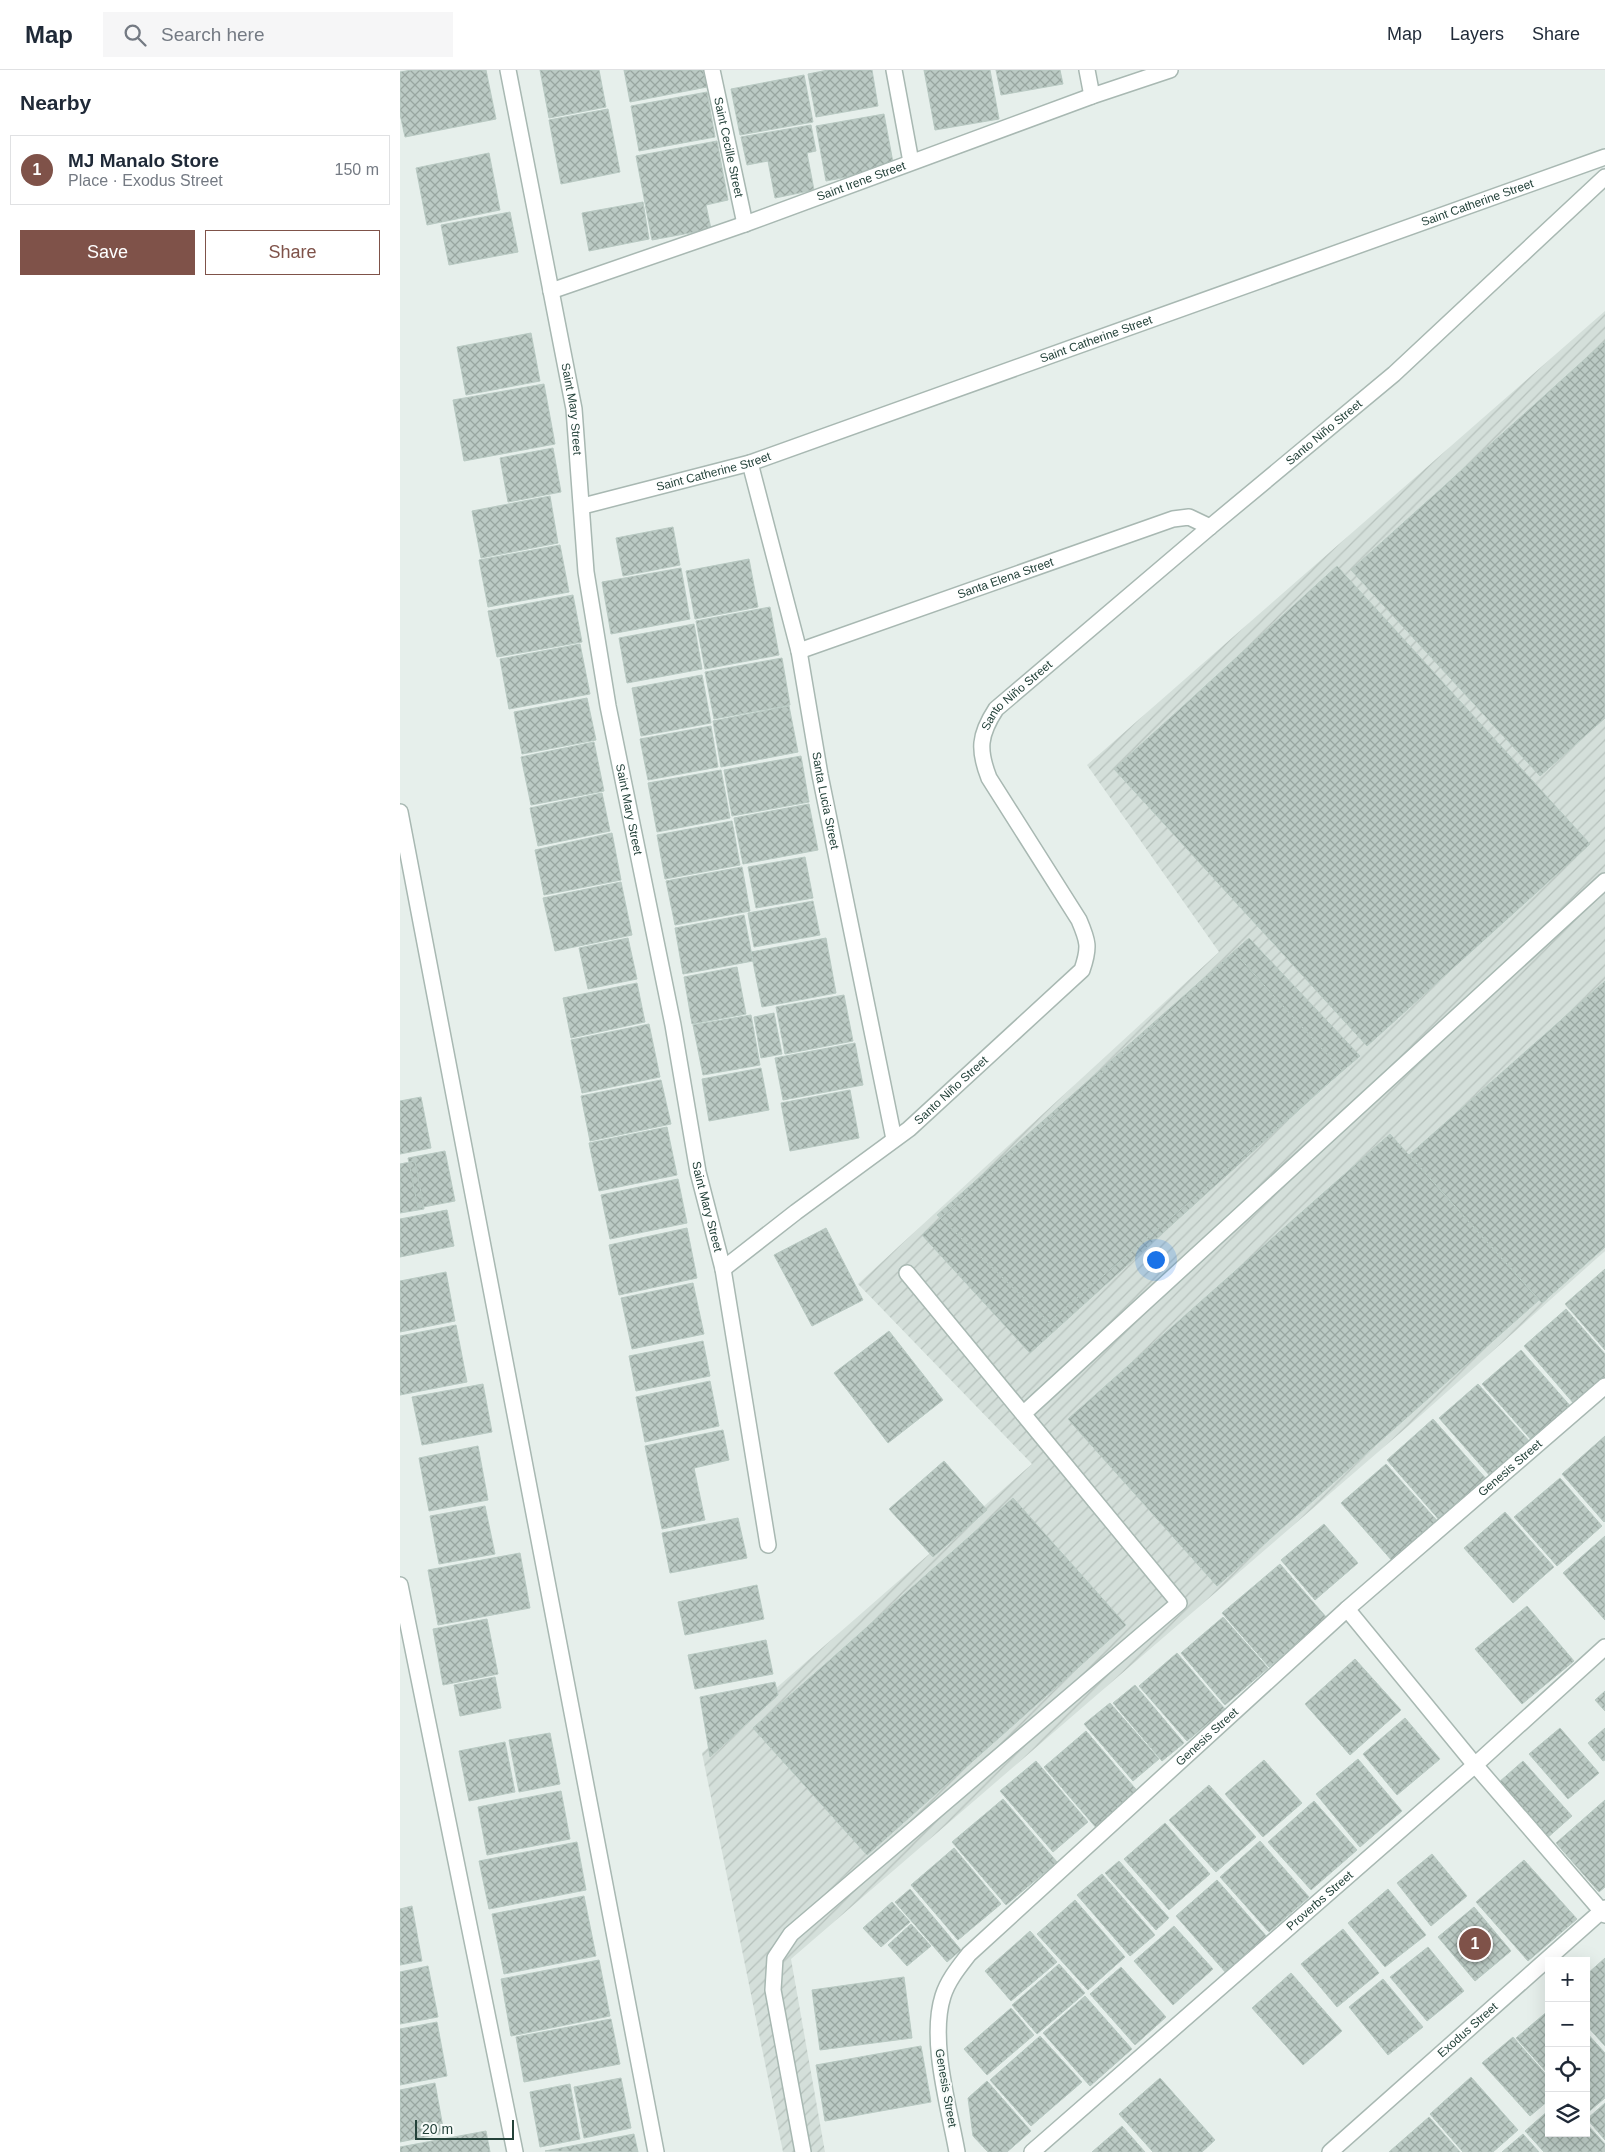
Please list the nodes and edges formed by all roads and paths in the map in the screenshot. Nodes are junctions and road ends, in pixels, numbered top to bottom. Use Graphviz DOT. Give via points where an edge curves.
graph roads {
  1 [pos="508,70"];
  2 [pos="712,70"];
  3 [pos="894,70"];
  4 [pos="1087,70"];
  5 [pos="1170,70"];
  6 [pos="1092,96"];
  7 [pos="1605,157"];
  8 [pos="911,162"];
  9 [pos="1605,177"];
  10 [pos="745,224"];
  11 [pos="551,291"];
  12 [pos="750,464"];
  13 [pos="583,506"];
  14 [pos="1210,527"];
  15 [pos="799,651"];
  16 [pos="400,812"];
  17 [pos="1605,881"];
  18 [pos="894,1140"];
  19 [pos="723,1269"];
  20 [pos="906,1273"];
  21 [pos="1605,1386"];
  22 [pos="1023,1414"];
  23 [pos="768,1545"];
  24 [pos="400,1585"];
  25 [pos="1347,1609"];
  26 [pos="1605,1647"];
  27 [pos="1475,1765"];
  28 [pos="1604,1911"];
  29 [pos="515,2152"];
  30 [pos="656,2152"];
  31 [pos="803,2152"];
  32 [pos="957,2152"];
  33 [pos="1032,2152"];
  34 [pos="1330,2152"];
  1 -- 11 [label="street, Saint Mary Street"];
  2 -- 10 [label="street, Saint Cecille Street"];
  3 -- 8 [label="street"];
  4 -- 6 [label="street"];
  5 -- 6 [label="street, Saint Irene Street"];
  6 -- 8 [label="street, Saint Irene Street"];
  7 -- 12 [label="street, Saint Catherine Street"];
  8 -- 10 [label="street, Saint Irene Street"];
  9 -- 14 [label="street, Santo Niño Street" via="1394,374"];
  10 -- 11 [label="street, Saint Irene Street"];
  11 -- 13 [label="street, Saint Mary Street" via="574,409"];
  12 -- 13 [label="street, Saint Catherine Street"];
  12 -- 15 [label="street, Santa Lucia Street"];
  13 -- 19 [label="street, Saint Mary Street" via="586,572 608,706 673,1025 698,1172"];
  14 -- 15 [label="street, Santa Elena Street" via="1190,517 1173,519"];
  14 -- 18 [label="street, Santo Niño Street" via="996,710 986,725 981,744 983,762 990,778 1079,920 1088,939 1087,955 1082,970"];
  15 -- 18 [label="street, Santa Lucia Street" via="820,775"];
  16 -- 30 [label="street"];
  17 -- 22 [label="street"];
  18 -- 19 [label="street, Santo Niño Street"];
  19 -- 23 [label="street, Saint Mary Street"];
  20 -- 22 [label="street"];
  21 -- 25 [label="street, Genesis Street"];
  22 -- 31 [label="street" via="1179,1603 791,1934 775,1958 773,1990"];
  24 -- 29 [label="street"];
  25 -- 27 [label="street"];
  25 -- 32 [label="street, Genesis Street" via="969,1954 954,1973 943,1996 938,2046"];
  26 -- 27 [label="street, Proverbs Street"];
  27 -- 28 [label="street"];
  27 -- 33 [label="street, Proverbs Street"];
  28 -- 34 [label="street, Exodus Street"];
}
